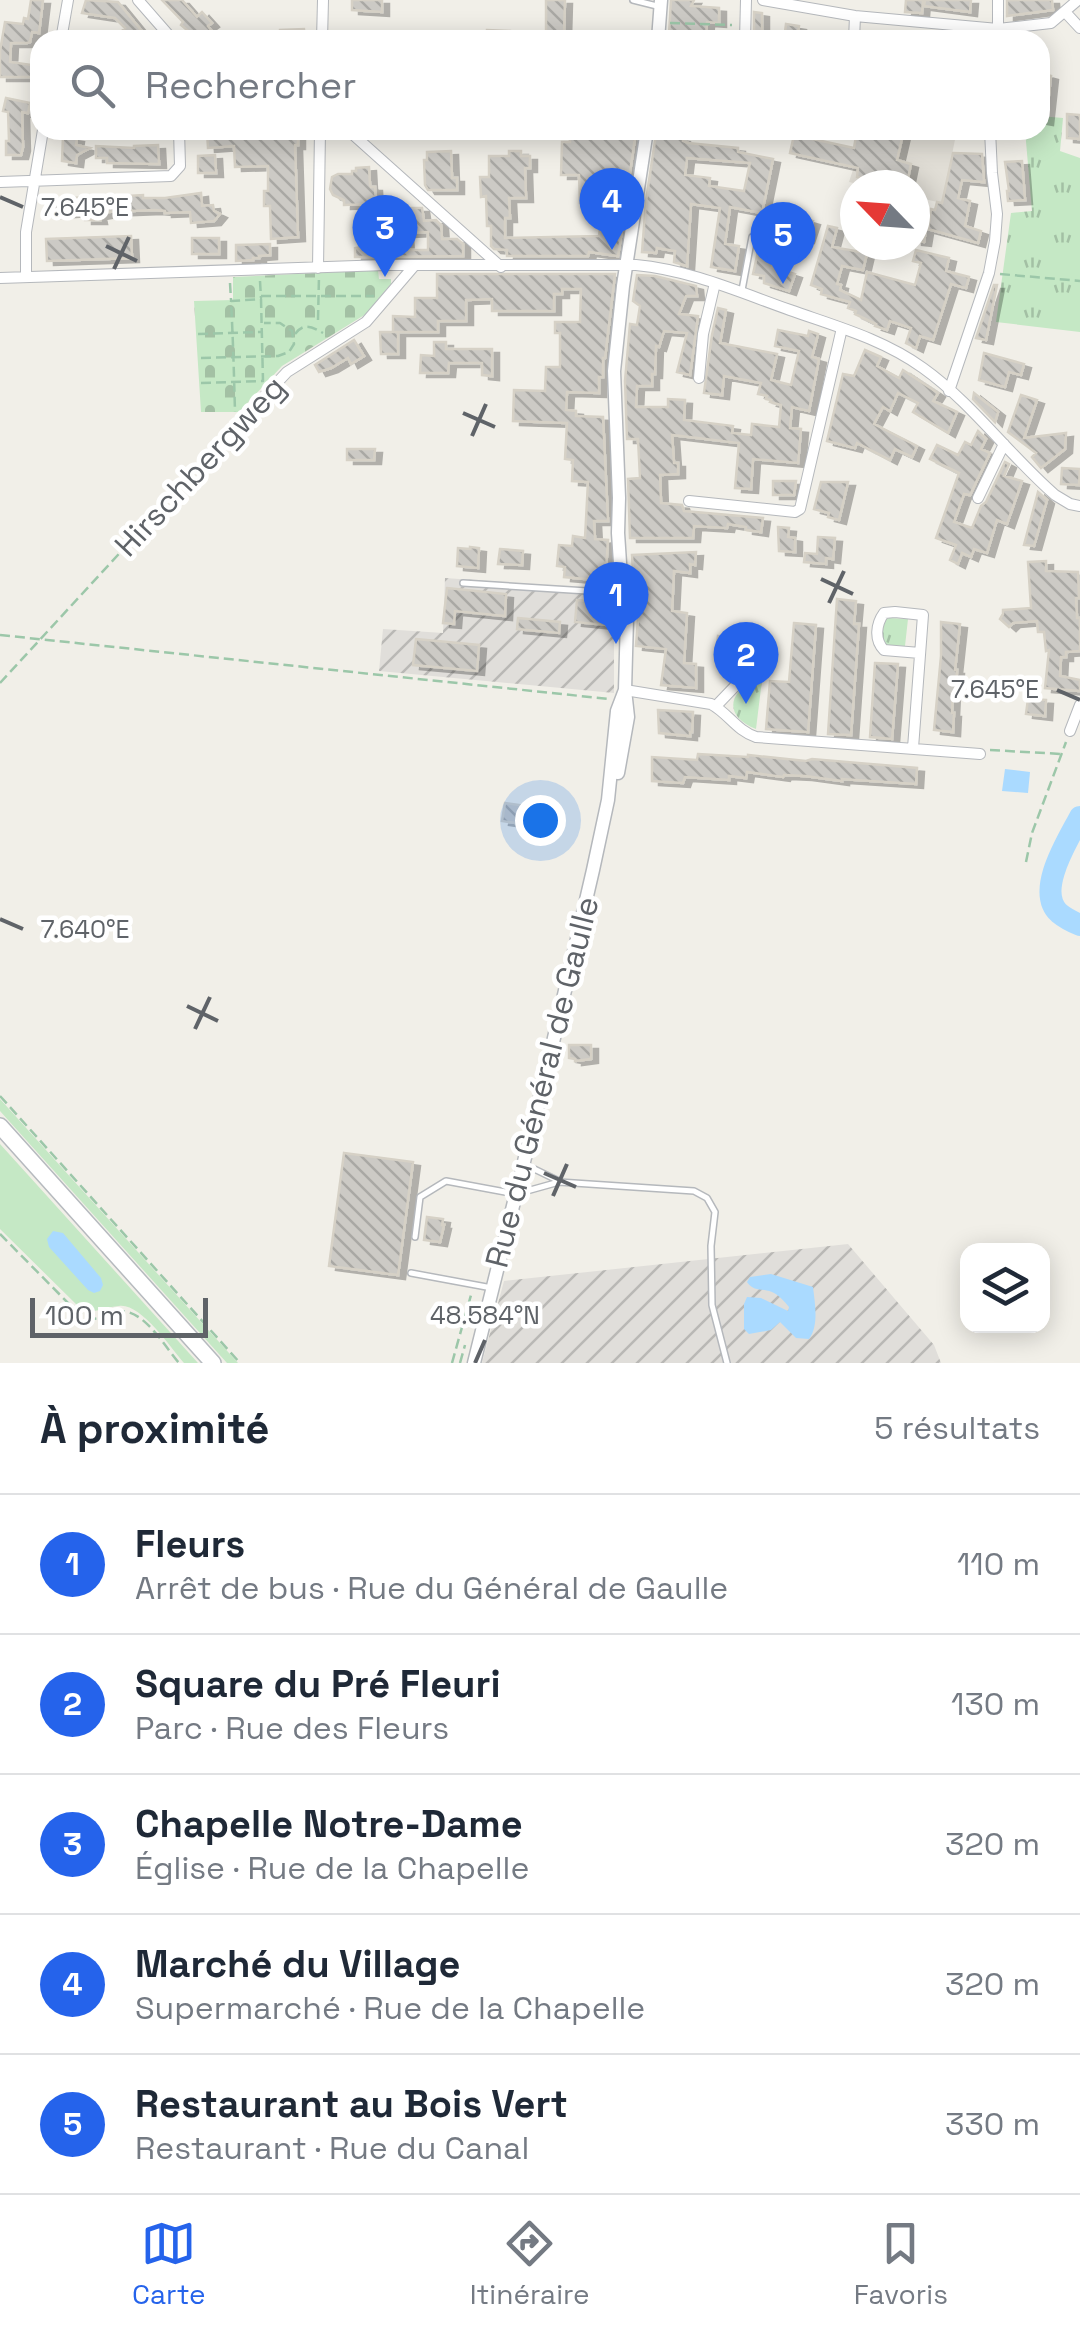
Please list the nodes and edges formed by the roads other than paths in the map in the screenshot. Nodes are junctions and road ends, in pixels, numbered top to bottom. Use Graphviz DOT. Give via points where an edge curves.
graph roads {
  1 [pos="68,0"];
  2 [pos="138,0"];
  3 [pos="323,0"];
  4 [pos="634,0"];
  5 [pos="746,0"];
  6 [pos="762,0"];
  7 [pos="998,0"];
  8 [pos="1078,0"];
  9 [pos="661,3"];
  10 [pos="1066,13"];
  11 [pos="855,16"];
  12 [pos="1080,28"];
  13 [pos="62,30"];
  14 [pos="165,30"];
  15 [pos="322,30"];
  16 [pos="659,30"];
  17 [pos="745,30"];
  18 [pos="854,30"];
  19 [pos="965,30"];
  20 [pos="996,30"];
  21 [pos="1016,30"];
  22 [pos="41,140"];
  23 [pos="180,140"];
  24 [pos="320,140"];
  25 [pos="359,140"];
  26 [pos="645,140"];
  27 [pos="991,140"];
  28 [pos="34,181"];
  29 [pos="0,182"];
  30 [pos="752,237"];
  31 [pos="414,266"];
  32 [pos="626,266"];
  33 [pos="501,267"];
  34 [pos="318,268"];
  35 [pos="26,277"];
  36 [pos="0,278"];
  37 [pos="715,283"];
  38 [pos="742,293"];
  39 [pos="842,328"];
  40 [pos="698,378"];
  41 [pos="950,391"];
  42 [pos="1004,444"];
  43 [pos="206,459"];
  44 [pos="978,498"];
  45 [pos="689,501"];
  46 [pos="1080,506"];
  47 [pos="463,583"];
  48 [pos="622,593"];
  49 [pos="920,652"];
  50 [pos="762,658"];
  51 [pos="618,696"];
  52 [pos="1080,704"];
  53 [pos="716,706"];
  54 [pos="1070,732"];
  55 [pos="913,748"];
  56 [pos="980,754"];
  57 [pos="0,1126"];
  58 [pos="524,1164"];
  59 [pos="559,1182"];
  60 [pos="516,1194"];
  61 [pos="415,1237"];
  62 [pos="411,1273"];
  63 [pos="492,1288"];
  64 [pos="213,1363"];
  65 [pos="474,1363"];
  66 [pos="728,1363"];
  1 -- 13 [label="street"];
  2 -- 14 [label="street"];
  3 -- 15 [label="street"];
  4 -- 9 [label="lane"];
  5 -- 17 [label="street"];
  6 -- 11 [label="street"];
  7 -- 20 [label="street"];
  8 -- 10 [label="street"];
  9 -- 16 [label="street"];
  10 -- 12 [label="street"];
  10 -- 21 [label="street"];
  11 -- 18 [label="street"];
  11 -- 19 [label="street"];
  22 -- 28 [label="street"];
  23 -- 28 [label="street" via="180,166 171,176"];
  24 -- 34 [label="street"];
  25 -- 33 [label="street"];
  26 -- 32 [label="street, Rue du Général de Gaulle"];
  27 -- 41 [label="street" via="997,220 989,273"];
  28 -- 29 [label="street"];
  28 -- 35 [label="street"];
  30 -- 38 [label="lane"];
  31 -- 33 [label="street"];
  31 -- 34 [label="street"];
  31 -- 43 [label="street, Hirschbergweg" via="366,322 288,372"];
  32 -- 33 [label="street"];
  32 -- 37 [label="street"];
  32 -- 48 [label="street, Rue du Général de Gaulle" via="614,391"];
  34 -- 35 [label="street"];
  35 -- 36 [label="street"];
  37 -- 38 [label="street"];
  37 -- 40 [label="street"];
  38 -- 39 [label="street"];
  39 -- 41 [label="street" via="910,360"];
  39 -- 45 [label="street" via="800,508"];
  41 -- 42 [label="street"];
  42 -- 44 [label="street"];
  42 -- 46 [label="street" via="1055,495"];
  47 -- 48 [label="lane"];
  48 -- 51 [label="street, Rue du Général de Gaulle"];
  49 -- 49 [label="street" via="880,647 884,613 923,615"];
  49 -- 55 [label="street"];
  50 -- 53 [label="street"];
  51 -- 53 [label="street"];
  51 -- 58 [label="street, Rue du Général de Gaulle" via="628,704 620,765"];
  52 -- 54 [label="street"];
  53 -- 55 [label="street" via="752,736"];
  55 -- 56 [label="street"];
  57 -- 64 [label="main road"];
  58 -- 59 [label="lane"];
  58 -- 60 [label="street, Rue du Général de Gaulle"];
  59 -- 60 [label="lane"];
  59 -- 66 [label="lane" via="707,1198 714,1212 712,1304"];
  60 -- 61 [label="lane" via="446,1181 420,1196"];
  60 -- 63 [label="street, Rue du Général de Gaulle"];
  62 -- 63 [label="lane"];
  63 -- 65 [label="street, Rue du Général de Gaulle"];
}
